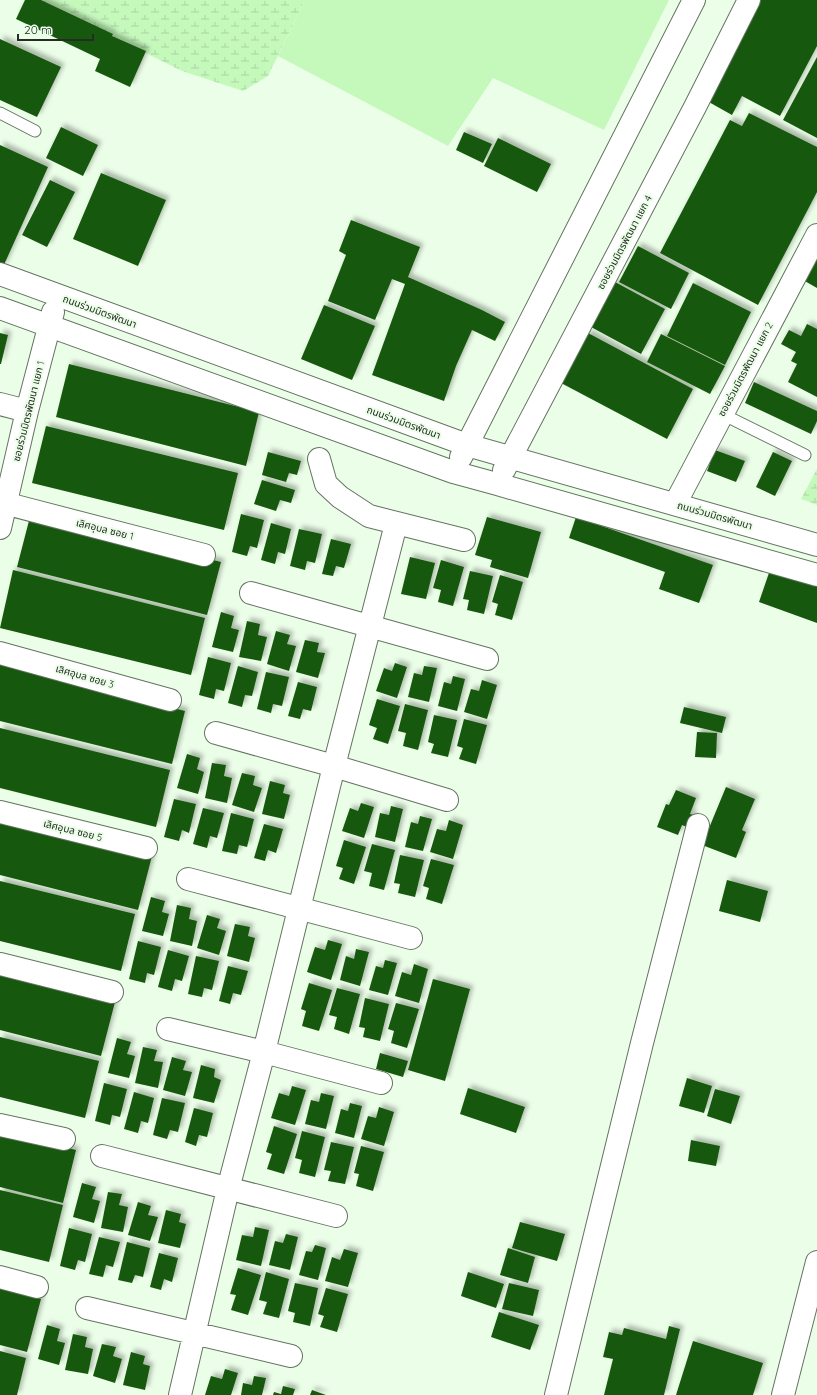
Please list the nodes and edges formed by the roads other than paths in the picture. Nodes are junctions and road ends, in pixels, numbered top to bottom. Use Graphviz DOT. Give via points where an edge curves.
graph roads {
  1 [pos="694,0"];
  2 [pos="749,0"];
  3 [pos="0,113"];
  4 [pos="35,131"];
  5 [pos="817,235"];
  6 [pos="0,274"];
  7 [pos="57,295"];
  8 [pos="0,308"];
  9 [pos="49,325"];
  10 [pos="0,404"];
  11 [pos="27,411"];
  12 [pos="722,414"];
  13 [pos="467,445"];
  14 [pos="805,455"];
  15 [pos="510,457"];
  16 [pos="319,459"];
  17 [pos="453,472"];
  18 [pos="497,484"];
  19 [pos="3,503"];
  20 [pos="675,504"];
  21 [pos="396,524"];
  22 [pos="0,528"];
  23 [pos="464,540"];
  24 [pos="817,545"];
  25 [pos="204,554"];
  26 [pos="817,575"];
  27 [pos="251,593"];
  28 [pos="371,626"];
  29 [pos="0,653"];
  30 [pos="487,659"];
  31 [pos="170,700"];
  32 [pos="216,733"];
  33 [pos="334,766"];
  34 [pos="447,800"];
  35 [pos="0,812"];
  36 [pos="698,825"];
  37 [pos="146,848"];
  38 [pos="188,879"];
  39 [pos="300,908"];
  40 [pos="411,938"];
  41 [pos="0,964"];
  42 [pos="112,992"];
  43 [pos="168,1029"];
  44 [pos="264,1052"];
  45 [pos="381,1084"];
  46 [pos="0,1125"];
  47 [pos="64,1139"];
  48 [pos="102,1156"];
  49 [pos="228,1190"];
  50 [pos="336,1216"];
  51 [pos="817,1262"];
  52 [pos="0,1277"];
  53 [pos="37,1287"];
  54 [pos="86,1308"];
  55 [pos="194,1333"];
  56 [pos="291,1356"];
  57 [pos="180,1395"];
  58 [pos="556,1395"];
  59 [pos="783,1395"];
  1 -- 13 [label="street"];
  2 -- 15 [label="street, ซอยร่วมมิตรพัฒนา แยก 4" via="695,108"];
  3 -- 4 [label="lane"];
  5 -- 12 [label="street, ซอยร่วมมิตรพัฒนา แยก 2"];
  6 -- 7 [label="street, ถนนร่วมมิตรพัฒนา"];
  7 -- 9 [label="street, ซอยร่วมมิตรพัฒนา แยก 1"];
  7 -- 13 [label="street, ถนนร่วมมิตรพัฒนา"];
  8 -- 9 [label="street"];
  9 -- 11 [label="street, ซอยร่วมมิตรพัฒนา แยก 1"];
  9 -- 17 [label="street"];
  10 -- 11 [label="street"];
  11 -- 19 [label="street, ซอยร่วมมิตรพัฒนา แยก 1"];
  12 -- 14 [label="lane"];
  12 -- 20 [label="street, ซอยร่วมมิตรพัฒนา แยก 2"];
  13 -- 15 [label="street, ถนนร่วมมิตรพัฒนา"];
  13 -- 17 [label="street"];
  15 -- 18 [label="street, ซอยร่วมมิตรพัฒนา แยก 4"];
  15 -- 20 [label="street, ถนนร่วมมิตรพัฒนา"];
  16 -- 21 [label="street" via="326,484 340,497 369,516"];
  17 -- 18 [label="street"];
  18 -- 26 [label="street"];
  19 -- 22 [label="street, ซอยร่วมมิตรพัฒนา แยก 1"];
  19 -- 25 [label="street, เลิศอุบล ซอย 1"];
  20 -- 24 [label="street, ถนนร่วมมิตรพัฒนา"];
  21 -- 23 [label="street"];
  21 -- 28 [label="street"];
  27 -- 28 [label="street"];
  28 -- 30 [label="street"];
  28 -- 33 [label="street"];
  29 -- 31 [label="street, เลิศอุบล ซอย 3"];
  32 -- 33 [label="street"];
  33 -- 34 [label="street"];
  33 -- 39 [label="street"];
  35 -- 37 [label="street, เลิศอุบล ซอย 5"];
  36 -- 58 [label="street"];
  38 -- 39 [label="street"];
  39 -- 40 [label="street"];
  39 -- 44 [label="street"];
  41 -- 42 [label="street"];
  43 -- 44 [label="street"];
  44 -- 45 [label="street"];
  44 -- 49 [label="street"];
  46 -- 47 [label="street"];
  48 -- 49 [label="street"];
  49 -- 50 [label="street"];
  49 -- 55 [label="street"];
  51 -- 59 [label="street"];
  52 -- 53 [label="street"];
  54 -- 55 [label="street"];
  55 -- 56 [label="street"];
  55 -- 57 [label="street"];
}
